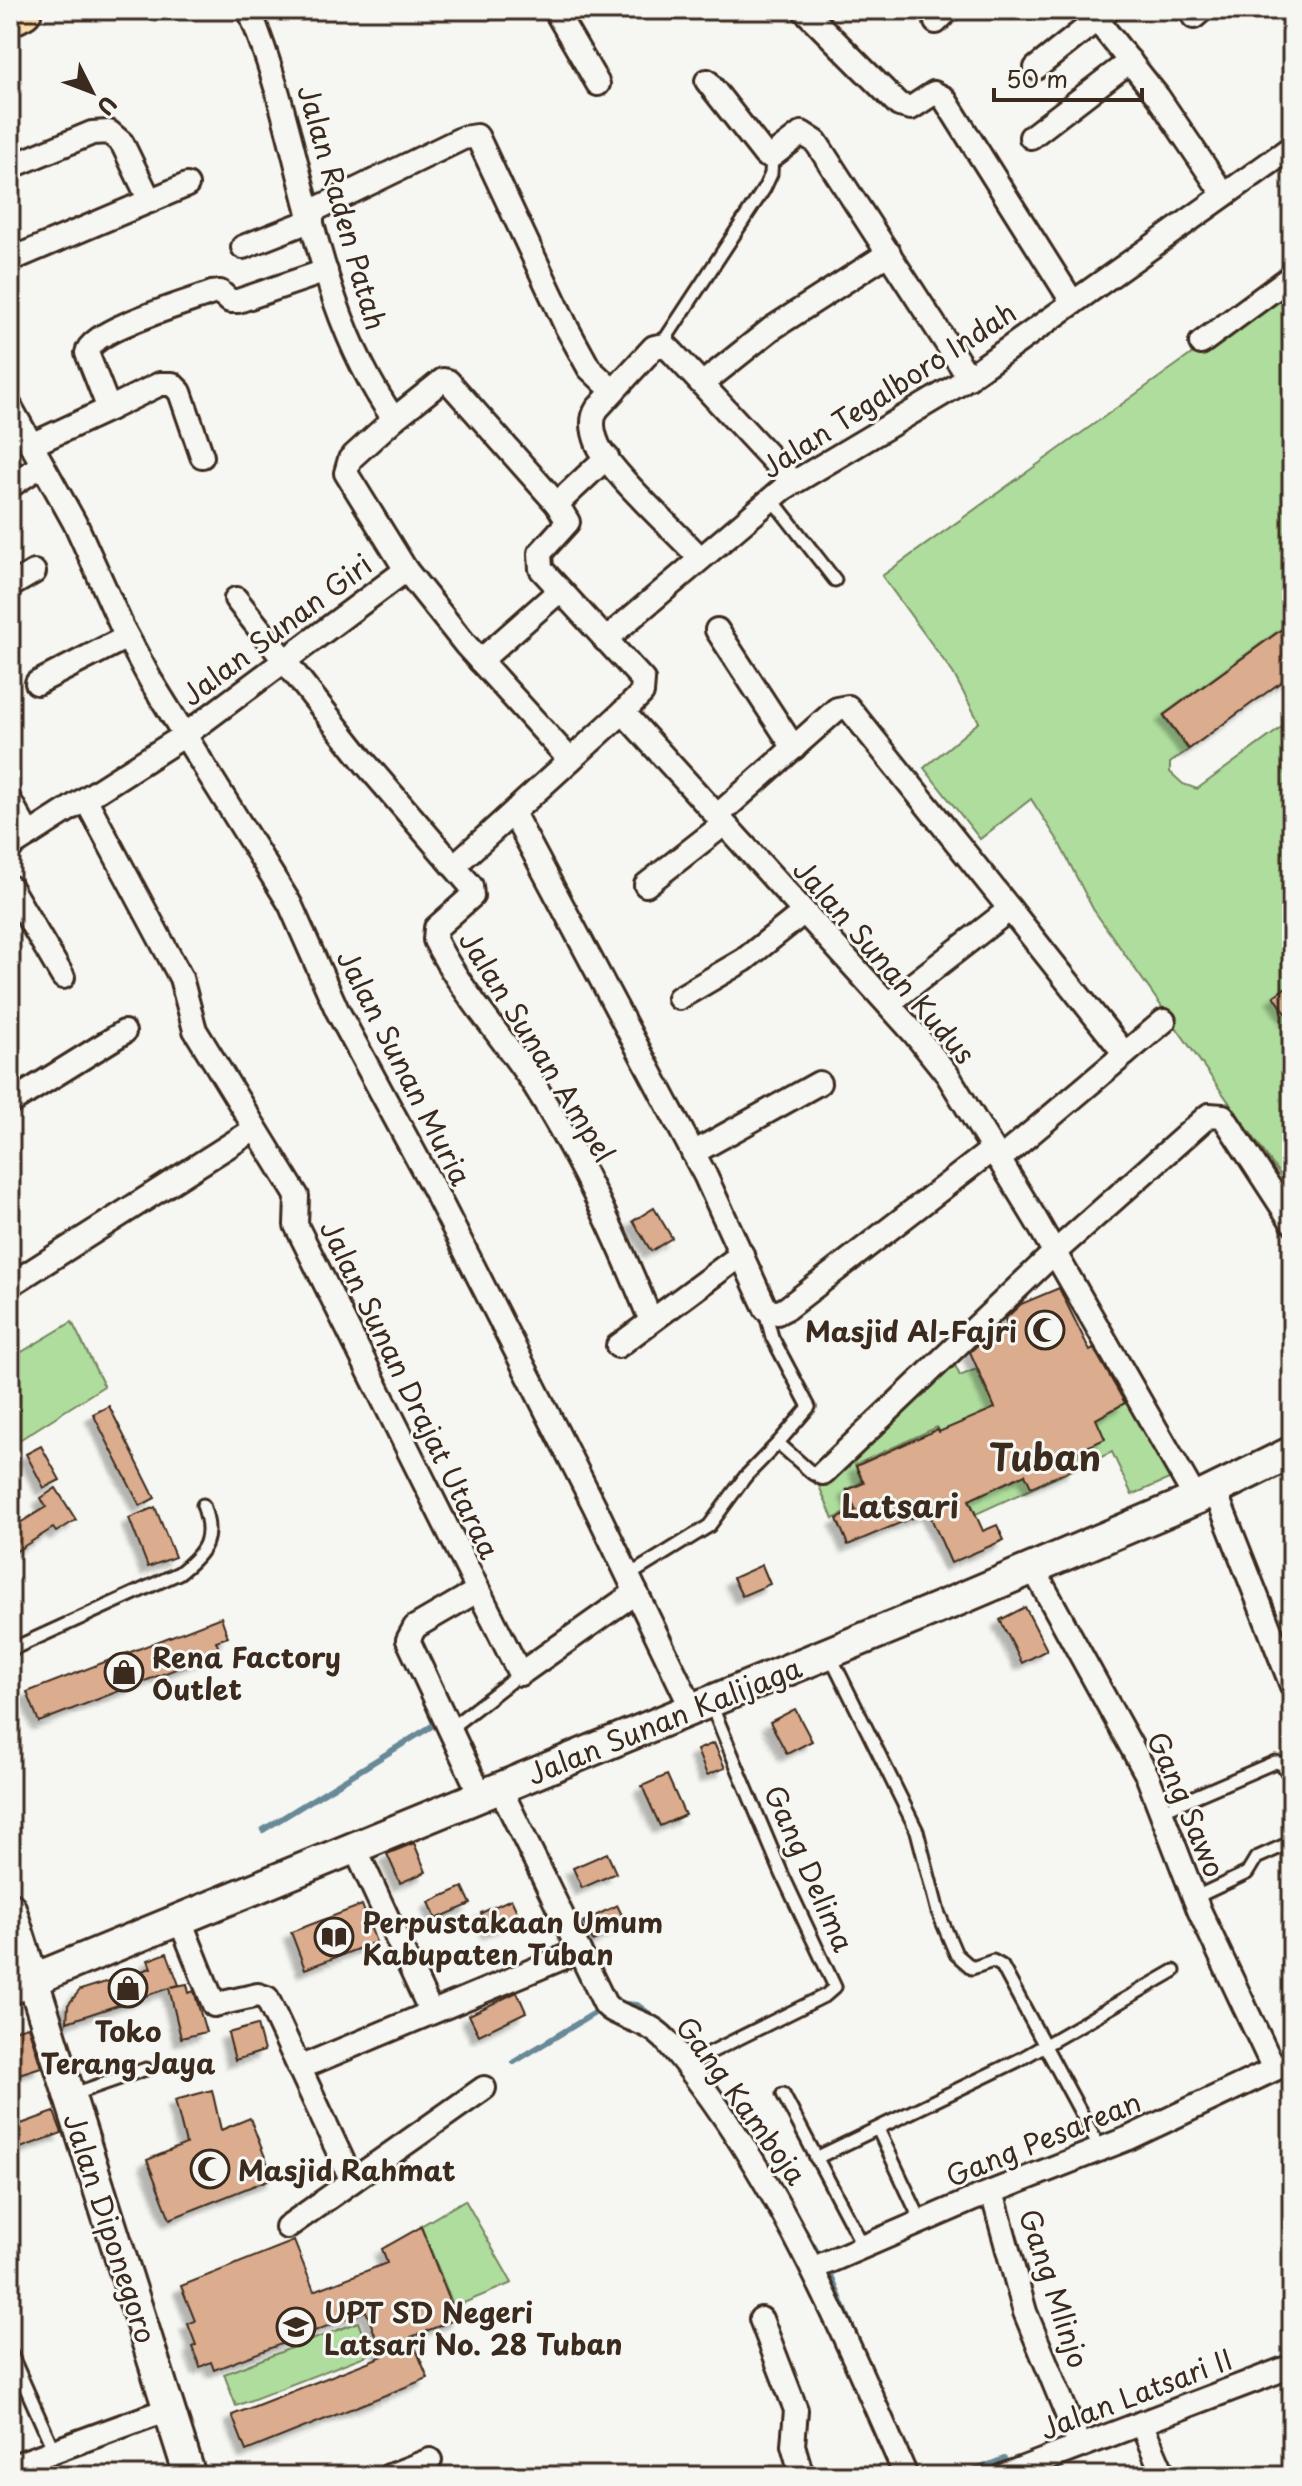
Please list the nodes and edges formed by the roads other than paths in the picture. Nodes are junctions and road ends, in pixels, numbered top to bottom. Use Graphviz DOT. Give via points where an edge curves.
graph roads {
  1 [pos="22,10"];
  2 [pos="249,10"];
  3 [pos="555,10"];
  4 [pos="804,10"];
  5 [pos="1103,15"];
  6 [pos="10,16"];
  7 [pos="1130,61"];
  8 [pos="1036,68"];
  9 [pos="707,81"];
  10 [pos="598,84"];
  11 [pos="1031,137"];
  12 [pos="1292,147"];
  13 [pos="772,156"];
  14 [pos="10,167"];
  15 [pos="187,185"];
  16 [pos="1224,195"];
  17 [pos="150,201"];
  18 [pos="311,216"];
  19 [pos="243,247"];
  20 [pos="889,253"];
  21 [pos="10,260"];
  22 [pos="326,271"];
  23 [pos="1292,276"];
  24 [pos="1073,303"];
  25 [pos="1201,343"];
  26 [pos="662,344"];
  27 [pos="969,378"];
  28 [pos="702,384"];
  29 [pos="613,391"];
  30 [pos="10,406"];
  31 [pos="109,409"];
  32 [pos="394,419"];
  33 [pos="37,455"];
  34 [pos="202,456"];
  35 [pos="607,457"];
  36 [pos="793,482"];
  37 [pos="10,486"];
  38 [pos="771,498"];
  39 [pos="557,504"];
  40 [pos="700,558"];
  41 [pos="406,570"];
  42 [pos="34,572"];
  43 [pos="835,580"];
  44 [pos="10,586"];
  45 [pos="559,591"];
  46 [pos="236,599"];
  47 [pos="717,630"];
  48 [pos="127,637"];
  49 [pos="605,640"];
  50 [pos="284,660"];
  51 [pos="480,661"];
  52 [pos="37,683"];
  53 [pos="623,712"];
  54 [pos="185,735"];
  55 [pos="794,748"];
  56 [pos="570,760"];
  57 [pos="86,800"];
  58 [pos="10,801"];
  59 [pos="513,813"];
  60 [pos="721,820"];
  61 [pos="20,841"];
  62 [pos="454,866"];
  63 [pos="646,885"];
  64 [pos="10,887"];
  65 [pos="1010,909"];
  66 [pos="804,912"];
  67 [pos="63,977"];
  68 [pos="679,998"];
  69 [pos="888,1004"];
  70 [pos="1164,1021"];
  71 [pos="124,1032"];
  72 [pos="1125,1054"];
  73 [pos="819,1083"];
  74 [pos="10,1103"];
  75 [pos="255,1129"];
  76 [pos="693,1153"];
  77 [pos="996,1154"];
  78 [pos="1292,1222"];
  79 [pos="1055,1252"];
  80 [pos="742,1254"];
  81 [pos="10,1285"];
  82 [pos="764,1307"];
  83 [pos="651,1321"];
  84 [pos="618,1346"];
  85 [pos="778,1443"];
  86 [pos="1292,1452"];
  87 [pos="823,1473"];
  88 [pos="1205,1495"];
  89 [pos="203,1505"];
  90 [pos="1033,1568"];
  91 [pos="632,1584"];
  92 [pos="477,1591"];
  93 [pos="10,1650"];
  94 [pos="828,1653"];
  95 [pos="520,1674"];
  96 [pos="1292,1686"];
  97 [pos="701,1705"];
  98 [pos="445,1723"];
  99 [pos="1292,1779"];
  100 [pos="490,1792"];
  101 [pos="1161,1811"];
  102 [pos="1292,1842"];
  103 [pos="355,1848"];
  104 [pos="1194,1898"];
  105 [pos="10,1908"];
  106 [pos="180,1920"];
  107 [pos="579,1951"];
  108 [pos="1174,1971"];
  109 [pos="21,1985"];
  110 [pos="431,2012"];
  111 [pos="1047,2045"];
  112 [pos="685,2065"];
  113 [pos="1283,2065"];
  114 [pos="299,2068"];
  115 [pos="146,2069"];
  116 [pos="484,2088"];
  117 [pos="783,2094"];
  118 [pos="69,2096"];
  119 [pos="878,2129"];
  120 [pos="1101,2150"];
  121 [pos="816,2158"];
  122 [pos="352,2181"];
  123 [pos="992,2192"];
  124 [pos="921,2221"];
  125 [pos="287,2227"];
  126 [pos="863,2246"];
  127 [pos="814,2268"];
  128 [pos="761,2319"];
  129 [pos="10,2352"];
  130 [pos="1292,2366"];
  131 [pos="169,2409"];
  132 [pos="1141,2423"];
  133 [pos="1080,2446"];
  134 [pos="54,2451"];
  135 [pos="430,2460"];
  136 [pos="10,2467"];
  137 [pos="1010,2473"];
  138 [pos="190,2476"];
  139 [pos="389,2476"];
  140 [pos="802,2476"];
  141 [pos="906,2476"];
  142 [pos="1164,2476"];
  1 -- 6 [label="highway"];
  2 -- 18 [label="street, Jalan Raden Patah"];
  3 -- 10 [label="street"];
  4 -- 24 [label="street" via="899,105 911,108 934,93 944,98"];
  5 -- 7 [label="street"];
  5 -- 8 [label="street"];
  7 -- 11 [label="street"];
  7 -- 16 [label="street"];
  9 -- 13 [label="street" via="761,153"];
  12 -- 16 [label="street, Jalan Tegalboro Indah"];
  13 -- 20 [label="street" via="798,135 812,137"];
  13 -- 26 [label="lane" via="764,189"];
  14 -- 17 [label="street" via="92,133 109,132 122,143"];
  15 -- 17 [label="street"];
  16 -- 24 [label="street, Jalan Tegalboro Indah"];
  17 -- 21 [label="street"];
  18 -- 19 [label="street"];
  18 -- 22 [label="street, Jalan Raden Patah"];
  18 -- 29 [label="street" via="463,138 477,136 567,328 589,368"];
  20 -- 27 [label="street"];
  20 -- 28 [label="street" via="771,329"];
  22 -- 31 [label="street" via="238,301 222,293 156,313 90,343 87,353"];
  22 -- 32 [label="street, Jalan Raden Patah" via="350,342"];
  23 -- 25 [label="street"];
  24 -- 27 [label="street, Jalan Tegalboro Indah"];
  26 -- 28 [label="street"];
  26 -- 29 [label="street"];
  27 -- 36 [label="street, Jalan Tegalboro Indah"];
  28 -- 36 [label="street"];
  29 -- 35 [label="street" via="593,417 596,439"];
  30 -- 33 [label="street, Jalan Sunan Muria"];
  31 -- 33 [label="street"];
  31 -- 34 [label="street" via="172,384 180,392"];
  32 -- 39 [label="street" via="431,386 448,381"];
  32 -- 41 [label="street" via="346,468"];
  33 -- 37 [label="street"];
  33 -- 48 [label="street, Jalan Sunan Muria"];
  35 -- 39 [label="street"];
  35 -- 40 [label="street"];
  36 -- 38 [label="street, Jalan Tegalboro Indah"];
  38 -- 40 [label="street, Jalan Tegalboro Indah"];
  38 -- 43 [label="lane"];
  39 -- 45 [label="street" via="567,525 540,553 538,564"];
  40 -- 49 [label="street, Jalan Tegalboro Indah"];
  41 -- 50 [label="street, Jalan Sunan Giri"];
  41 -- 51 [label="street, Jalan Sunan Giri"];
  42 -- 44 [label="street"];
  45 -- 49 [label="street"];
  45 -- 51 [label="street"];
  46 -- 50 [label="street, Jalan Sunan Ampel"];
  47 -- 55 [label="street"];
  48 -- 52 [label="street"];
  48 -- 54 [label="street, Jalan Sunan Muria"];
  49 -- 53 [label="street" via="644,684"];
  50 -- 54 [label="street, Jalan Sunan Giri"];
  50 -- 62 [label="street, Jalan Sunan Ampel"];
  51 -- 56 [label="street, Jalan Sunan Giri"];
  53 -- 56 [label="street"];
  53 -- 60 [label="street, Jalan Sunan Kudus"];
  54 -- 57 [label="street, Jalan Sunan Giri"];
  54 -- 91 [label="street, Jalan Sunan Muria" via="290,904 337,1010 438,1197"];
  55 -- 60 [label="street"];
  55 -- 65 [label="street" via="837,709 850,708"];
  56 -- 59 [label="street"];
  57 -- 61 [label="street, Jalan Sunan Giri"];
  57 -- 75 [label="street, Jalan Sunan Drajat Utaraa" via="181,978 195,1030"];
  58 -- 61 [label="street"];
  59 -- 62 [label="street"];
  59 -- 76 [label="street"];
  60 -- 63 [label="street"];
  60 -- 66 [label="street, Jalan Sunan Kudus"];
  62 -- 83 [label="street, Jalan Sunan Ampel" via="473,892 436,928 435,940 539,1093 604,1209"];
  64 -- 67 [label="street"];
  65 -- 69 [label="street"];
  65 -- 72 [label="street"];
  66 -- 68 [label="street" via="744,960"];
  66 -- 69 [label="street, Jalan Sunan Kudus"];
  69 -- 77 [label="street, Jalan Sunan Kudus" via="939,1063"];
  70 -- 72 [label="street"];
  71 -- 74 [label="street"];
  72 -- 77 [label="street"];
  73 -- 76 [label="street"];
  75 -- 81 [label="street"];
  75 -- 92 [label="street, Jalan Sunan Drajat Utaraa" via="297,1196 296,1225"];
  76 -- 80 [label="street"];
  77 -- 79 [label="street, Jalan Sunan Kudus"];
  77 -- 82 [label="street" via="787,1308 777,1313"];
  78 -- 79 [label="street" via="1223,1116 1214,1113"];
  79 -- 87 [label="street"];
  79 -- 88 [label="street, Jalan Sunan Kudus"];
  80 -- 82 [label="street"];
  80 -- 83 [label="street"];
  82 -- 85 [label="lane" via="772,1337 809,1407"];
  83 -- 84 [label="street"];
  85 -- 87 [label="lane" via="813,1474"];
  85 -- 91 [label="lane" via="709,1526"];
  86 -- 88 [label="main road, Jalan Sunan Kalijaga"];
  88 -- 90 [label="main road, Jalan Sunan Kalijaga"];
  88 -- 96 [label="street, Jalan Sunan Kudus"];
  89 -- 93 [label="lane" via="208,1537 193,1562 179,1573"];
  90 -- 94 [label="main road, Jalan Sunan Kalijaga"];
  90 -- 101 [label="street, Gang Sawo" via="1121,1725"];
  91 -- 95 [label="street"];
  91 -- 97 [label="street, Jalan Sunan Muria"];
  92 -- 95 [label="street, Jalan Sunan Drajat Utaraa"];
  92 -- 98 [label="street, Gang Kamboja" via="407,1635"];
  94 -- 97 [label="main road, Jalan Sunan Kalijaga"];
  94 -- 111 [label="lane" via="913,1821 939,1918 956,1954 972,1968 999,1963"];
  95 -- 98 [label="lane"];
  97 -- 100 [label="main road, Jalan Sunan Kalijaga"];
  97 -- 112 [label="lane, Gang Delima" via="835,1987"];
  98 -- 100 [label="street, Gang Kamboja"];
  99 -- 101 [label="lane" via="1275,1762"];
  100 -- 103 [label="main road, Jalan Sunan Kalijaga"];
  100 -- 107 [label="street, Gang Kamboja"];
  101 -- 104 [label="street, Gang Sawo"];
  102 -- 104 [label="lane" via="1256,1858 1247,1873"];
  103 -- 106 [label="main road, Jalan Sunan Kalijaga"];
  103 -- 110 [label="street"];
  104 -- 113 [label="street, Gang Sawo"];
  105 -- 109 [label="main road, Jalan Diponegoro"];
  106 -- 109 [label="main road, Jalan Sunan Kalijaga"];
  106 -- 114 [label="street" via="212,2003 220,2006 264,1995"];
  107 -- 110 [label="street"];
  107 -- 112 [label="street, Gang Kamboja" via="606,2005 654,2028"];
  108 -- 111 [label="lane"];
  109 -- 118 [label="main road, Jalan Diponegoro"];
  110 -- 114 [label="street"];
  111 -- 119 [label="lane"];
  111 -- 120 [label="lane"];
  112 -- 127 [label="street, Gang Kamboja" via="767,2183"];
  113 -- 120 [label="street, Gang Pesarean"];
  114 -- 122 [label="street"];
  115 -- 118 [label="lane"];
  116 -- 122 [label="street"];
  117 -- 121 [label="lane"];
  118 -- 131 [label="main road, Jalan Diponegoro"];
  119 -- 121 [label="lane"];
  119 -- 124 [label="lane"];
  120 -- 123 [label="street, Gang Pesarean"];
  121 -- 126 [label="lane"];
  122 -- 125 [label="street"];
  123 -- 124 [label="street, Gang Pesarean"];
  123 -- 133 [label="street, Gang Mlinjo" via="1025,2312"];
  124 -- 126 [label="street, Gang Pesarean"];
  126 -- 127 [label="street, Gang Pesarean"];
  127 -- 141 [label="street, Gang Kamboja"];
  128 -- 140 [label="street" via="796,2410 792,2438"];
  129 -- 134 [label="lane"];
  130 -- 132 [label="street, Jalan Latsari II"];
  131 -- 134 [label="street"];
  131 -- 138 [label="main road, Jalan Diponegoro"];
  132 -- 133 [label="street, Jalan Latsari II"];
  132 -- 142 [label="street"];
  133 -- 137 [label="street, Jalan Latsari II"];
  134 -- 136 [label="street"];
  135 -- 139 [label="street"];
}
